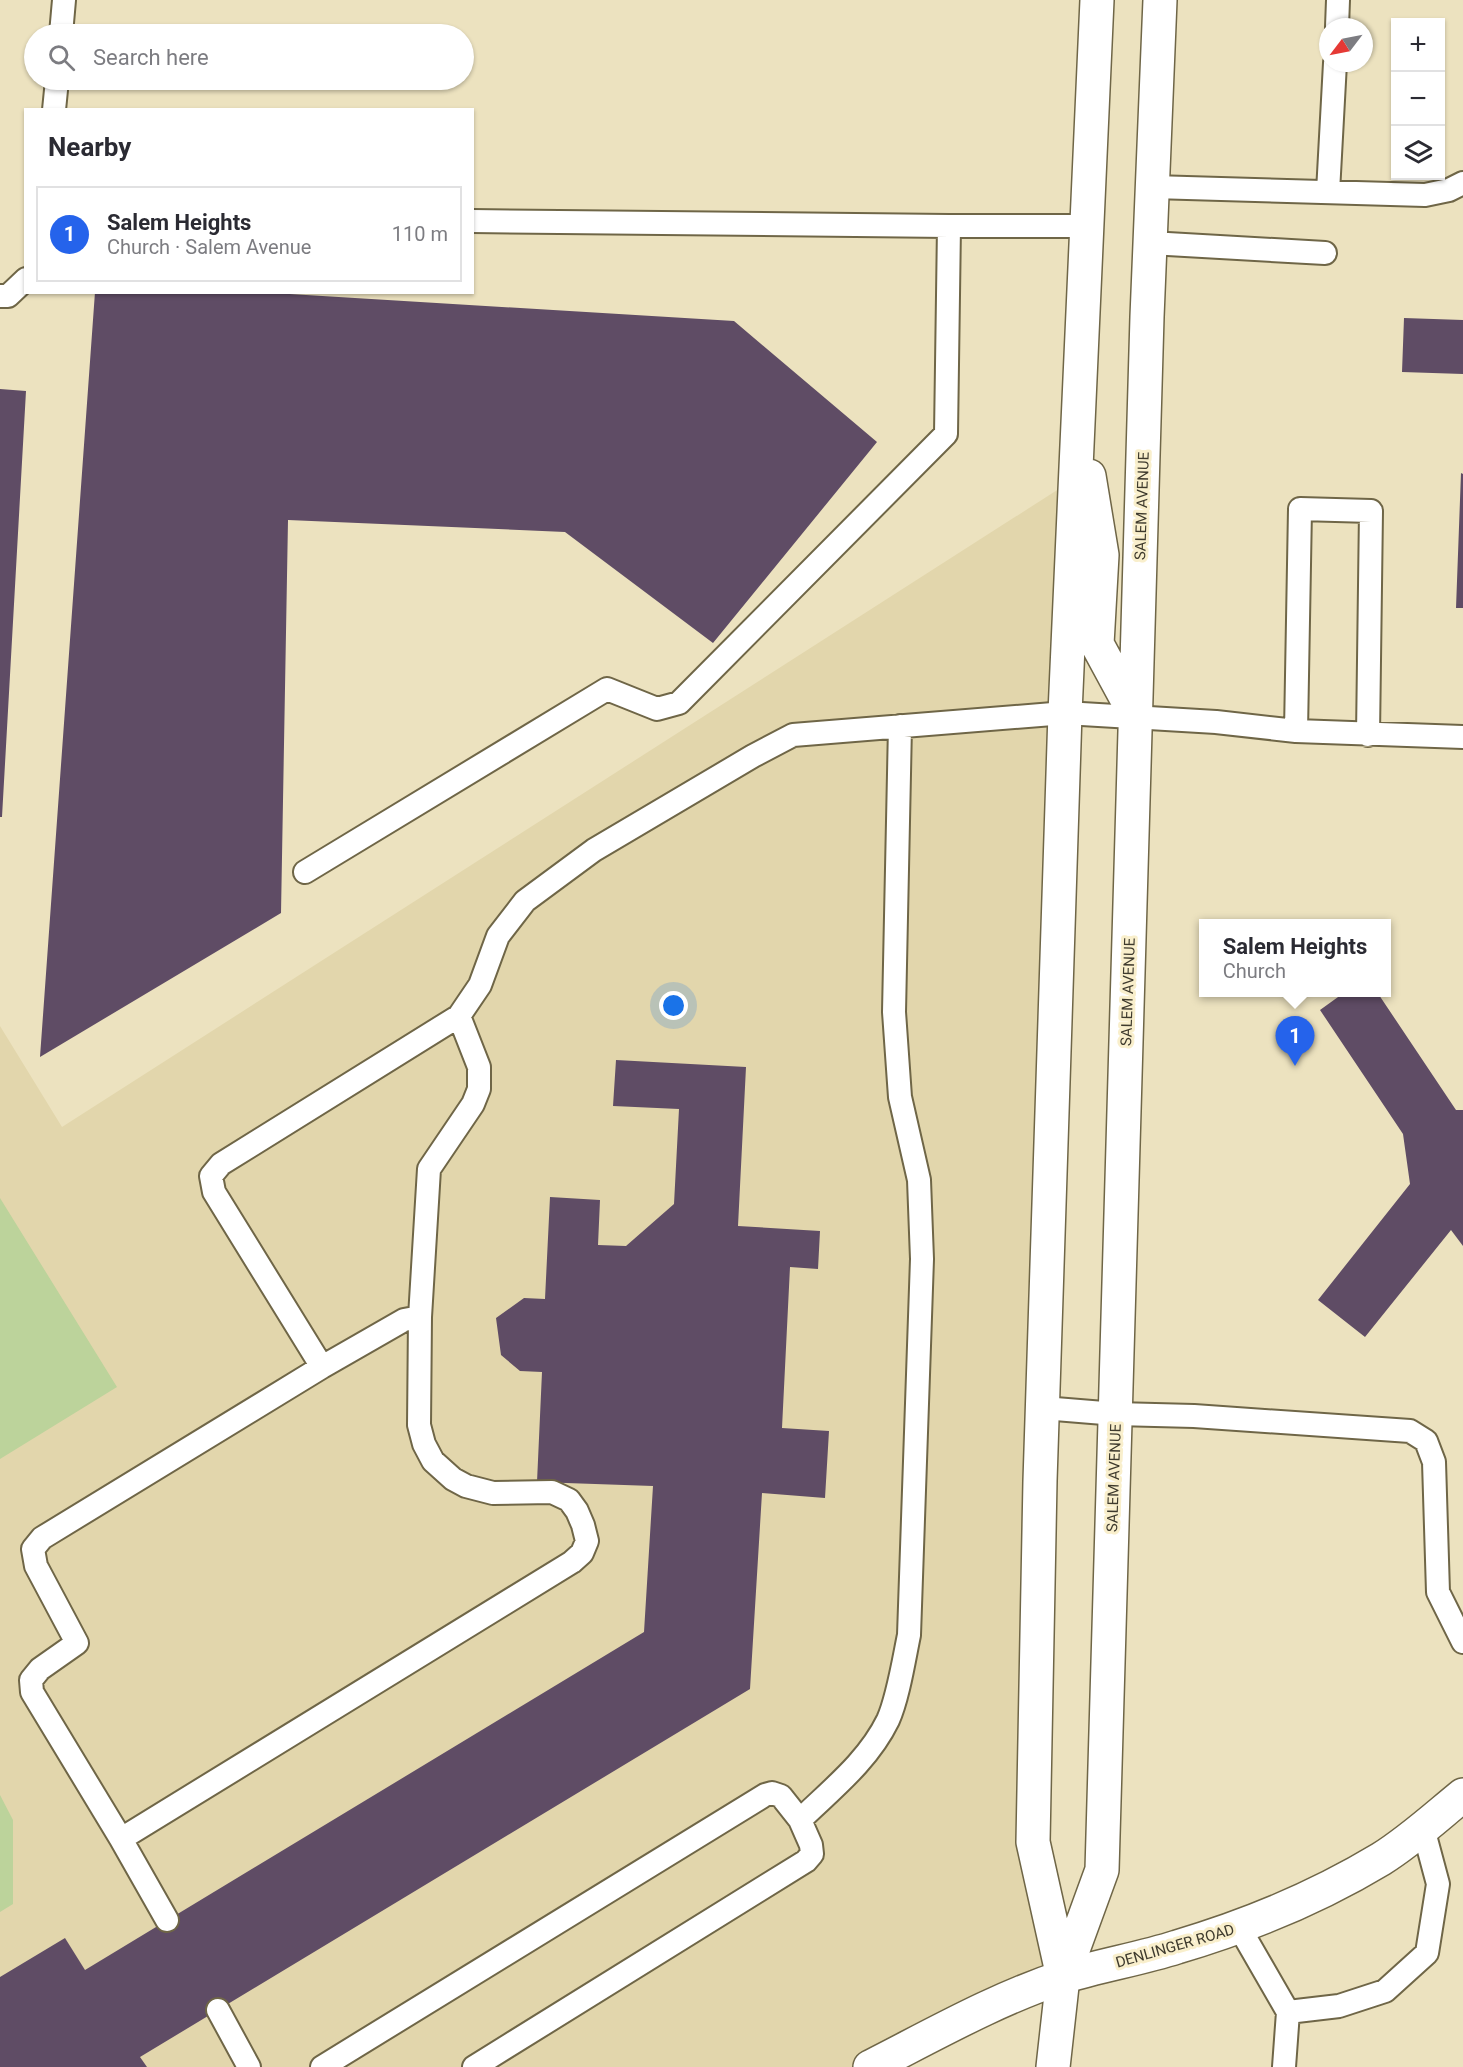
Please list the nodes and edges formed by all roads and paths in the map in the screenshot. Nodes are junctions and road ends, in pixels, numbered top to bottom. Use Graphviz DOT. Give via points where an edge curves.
graph roads {
  1 [pos="64,0"];
  2 [pos="1097,0"];
  3 [pos="1160,0"];
  4 [pos="1338,0"];
  5 [pos="1337,18"];
  6 [pos="62,24"];
  7 [pos="1335,72"];
  8 [pos="56,90"];
  9 [pos="54,108"];
  10 [pos="1463,183"];
  11 [pos="1153,187"];
  12 [pos="1328,192"];
  13 [pos="474,220"];
  14 [pos="949,226"];
  15 [pos="1086,226"];
  16 [pos="1150,243"];
  17 [pos="1325,253"];
  18 [pos="24,281"];
  19 [pos="0,296"];
  20 [pos="1079,412"];
  21 [pos="1065,713"];
  22 [pos="1137,717"];
  23 [pos="900,726"];
  24 [pos="1296,731"];
  25 [pos="1368,735"];
  26 [pos="1463,737"];
  27 [pos="305,872"];
  28 [pos="459,1016"];
  29 [pos="420,1317"];
  30 [pos="321,1367"];
  31 [pos="1043,1408"];
  32 [pos="1116,1414"];
  33 [pos="1463,1642"];
  34 [pos="1463,1795"];
  35 [pos="800,1820"];
  36 [pos="1423,1828"];
  37 [pos="121,1839"];
  38 [pos="167,1920"];
  39 [pos="1239,1927"];
  40 [pos="1063,1977"];
  41 [pos="218,2010"];
  42 [pos="1288,2012"];
  43 [pos="249,2067"];
  44 [pos="322,2067"];
  45 [pos="474,2067"];
  46 [pos="870,2067"];
  47 [pos="1053,2067"];
  48 [pos="1284,2067"];
  1 -- 6 [label="lane"];
  2 -- 15 [label="main road, SALEM AVENUE"];
  3 -- 11 [label="main road, SALEM AVENUE"];
  4 -- 5 [label="lane"];
  7 -- 12 [label="lane"];
  8 -- 9 [label="lane"];
  10 -- 12 [label="lane" via="1425,195"];
  11 -- 12 [label="lane"];
  11 -- 16 [label="main road, SALEM AVENUE"];
  13 -- 14 [label="lane"];
  14 -- 15 [label="lane"];
  14 -- 27 [label="lane" via="946,434 696,686 679,703 657,709 607,689"];
  15 -- 20 [label="main road, SALEM AVENUE"];
  16 -- 17 [label="lane"];
  16 -- 22 [label="main road, SALEM AVENUE"];
  18 -- 19 [label="lane" via="8,296"];
  20 -- 21 [label="main road, SALEM AVENUE"];
  20 -- 22 [label="main road" via="1102,555 1097,644"];
  21 -- 22 [label="lane"];
  21 -- 23 [label="lane"];
  21 -- 31 [label="main road, SALEM AVENUE"];
  22 -- 24 [label="lane"];
  22 -- 32 [label="main road, SALEM AVENUE"];
  23 -- 28 [label="lane" via="793,735 594,850 525,901 498,936 480,985"];
  23 -- 35 [label="lane" via="894,1012 900,1097 919,1180 922,1259 909,1635 888,1719 858,1766"];
  24 -- 25 [label="lane"];
  24 -- 25 [label="lane" via="1300,509 1371,511"];
  25 -- 26 [label="lane"];
  28 -- 29 [label="lane" via="479,1067 479,1089 429,1169"];
  28 -- 30 [label="lane" via="221,1164 211,1176 214,1192"];
  29 -- 30 [label="lane" via="404,1320"];
  29 -- 37 [label="lane" via="419,1425 433,1461 466,1486 494,1493 552,1492 569,1500 583,1525 586,1541 582,1553"];
  30 -- 37 [label="lane" via="42,1538 33,1549 36,1566 77,1644 40,1669 31,1680 32,1692"];
  31 -- 32 [label="lane"];
  31 -- 40 [label="main road, SALEM AVENUE" via="1033,1842"];
  32 -- 33 [label="lane" via="1410,1431 1426,1441 1434,1462 1438,1592"];
  32 -- 40 [label="main road, SALEM AVENUE" via="1102,1870"];
  34 -- 36 [label="main road, DENLINGER ROAD"];
  35 -- 44 [label="lane" via="781,1796 765,1796"];
  35 -- 45 [label="lane" via="811,1845 812,1854 806,1861"];
  36 -- 39 [label="main road, DENLINGER ROAD" via="1382,1858 1312,1896"];
  36 -- 42 [label="lane" via="1438,1884 1427,1953 1385,1991 1339,2006"];
  37 -- 38 [label="lane"];
  39 -- 40 [label="main road, DENLINGER ROAD" via="1177,1948"];
  39 -- 42 [label="lane"];
  40 -- 46 [label="main road, DENLINGER ROAD" via="991,2005"];
  40 -- 47 [label="main road, SALEM AVENUE"];
  41 -- 43 [label="lane"];
  42 -- 48 [label="lane"];
}
